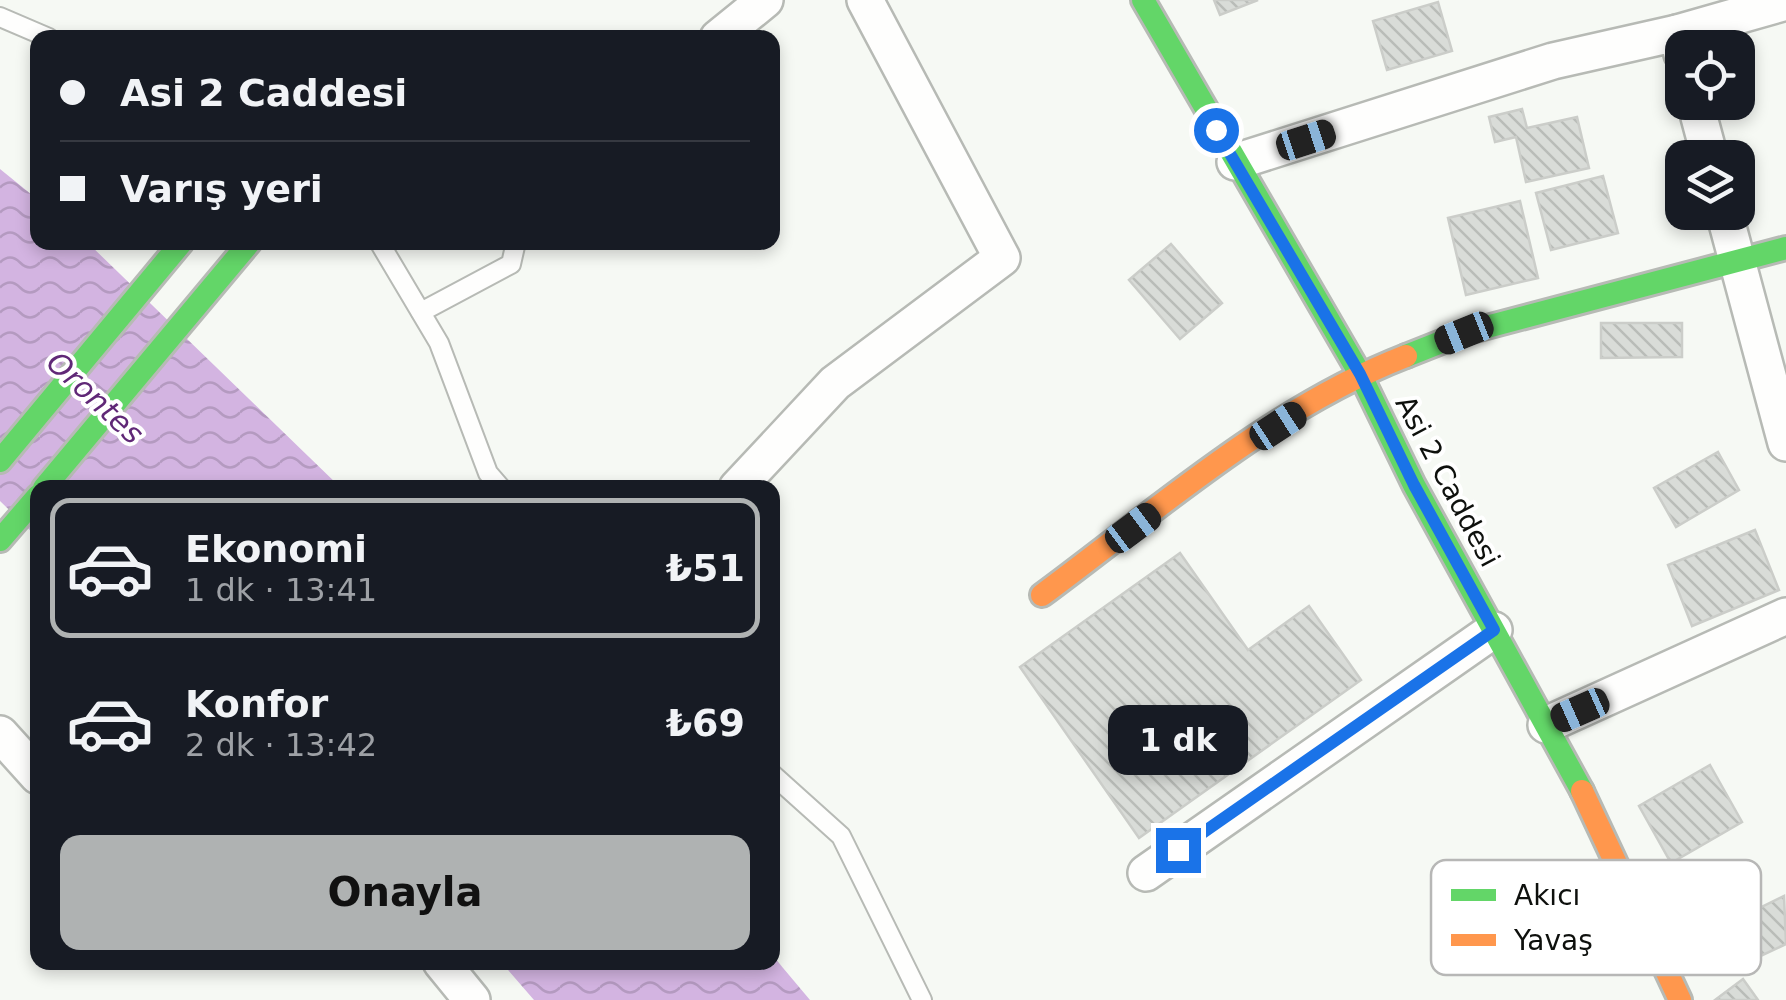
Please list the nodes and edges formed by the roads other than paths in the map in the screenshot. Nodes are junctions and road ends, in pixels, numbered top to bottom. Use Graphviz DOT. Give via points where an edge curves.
graph roads {
  1 [pos="765,0"];
  2 [pos="865,0"];
  3 [pos="1143,0"];
  4 [pos="1786,2"];
  5 [pos="0,17"];
  6 [pos="30,30"];
  7 [pos="728,30"];
  8 [pos="1714,30"];
  9 [pos="1665,45"];
  10 [pos="1235,162"];
  11 [pos="1729,230"];
  12 [pos="1786,248"];
  13 [pos="175,250"];
  14 [pos="243,250"];
  15 [pos="384,250"];
  16 [pos="515,250"];
  17 [pos="1737,260"];
  18 [pos="421,312"];
  19 [pos="1360,374"];
  20 [pos="1786,443"];
  21 [pos="0,461"];
  22 [pos="51,480"];
  23 [pos="494,480"];
  24 [pos="745,480"];
  25 [pos="30,505"];
  26 [pos="0,540"];
  27 [pos="1042,595"];
  28 [pos="1786,616"];
  29 [pos="1494,630"];
  30 [pos="1546,725"];
  31 [pos="0,734"];
  32 [pos="30,767"];
  33 [pos="780,781"];
  34 [pos="1617,860"];
  35 [pos="1146,872"];
  36 [pos="448,970"];
  37 [pos="1669,975"];
  38 [pos="472,1000"];
  39 [pos="922,1000"];
  40 [pos="1680,1000"];
  1 -- 7 [label="street"];
  2 -- 24 [label="street" via="1002,258 835,383"];
  3 -- 10 [label="street, Asi 2 Caddesi"];
  4 -- 8 [label="street"];
  5 -- 6 [label="lane"];
  9 -- 10 [label="street" via="1553,61"];
  10 -- 19 [label="street, Asi 2 Caddesi"];
  11 -- 17 [label="street"];
  12 -- 17 [label="street"];
  13 -- 21 [label="street"];
  14 -- 22 [label="street"];
  15 -- 18 [label="lane"];
  16 -- 18 [label="lane" via="512,264"];
  17 -- 19 [label="street" via="1464,333"];
  17 -- 20 [label="street"];
  18 -- 23 [label="lane"];
  19 -- 27 [label="street" via="1224,460"];
  19 -- 29 [label="street, Asi 2 Caddesi"];
  25 -- 26 [label="street"];
  28 -- 30 [label="street"];
  29 -- 30 [label="street, Asi 2 Caddesi"];
  29 -- 35 [label="street"];
  30 -- 34 [label="street, Asi 2 Caddesi"];
  31 -- 32 [label="street"];
  33 -- 39 [label="lane" via="842,836"];
  36 -- 38 [label="street"];
  37 -- 40 [label="street, Asi 2 Caddesi"];
}
